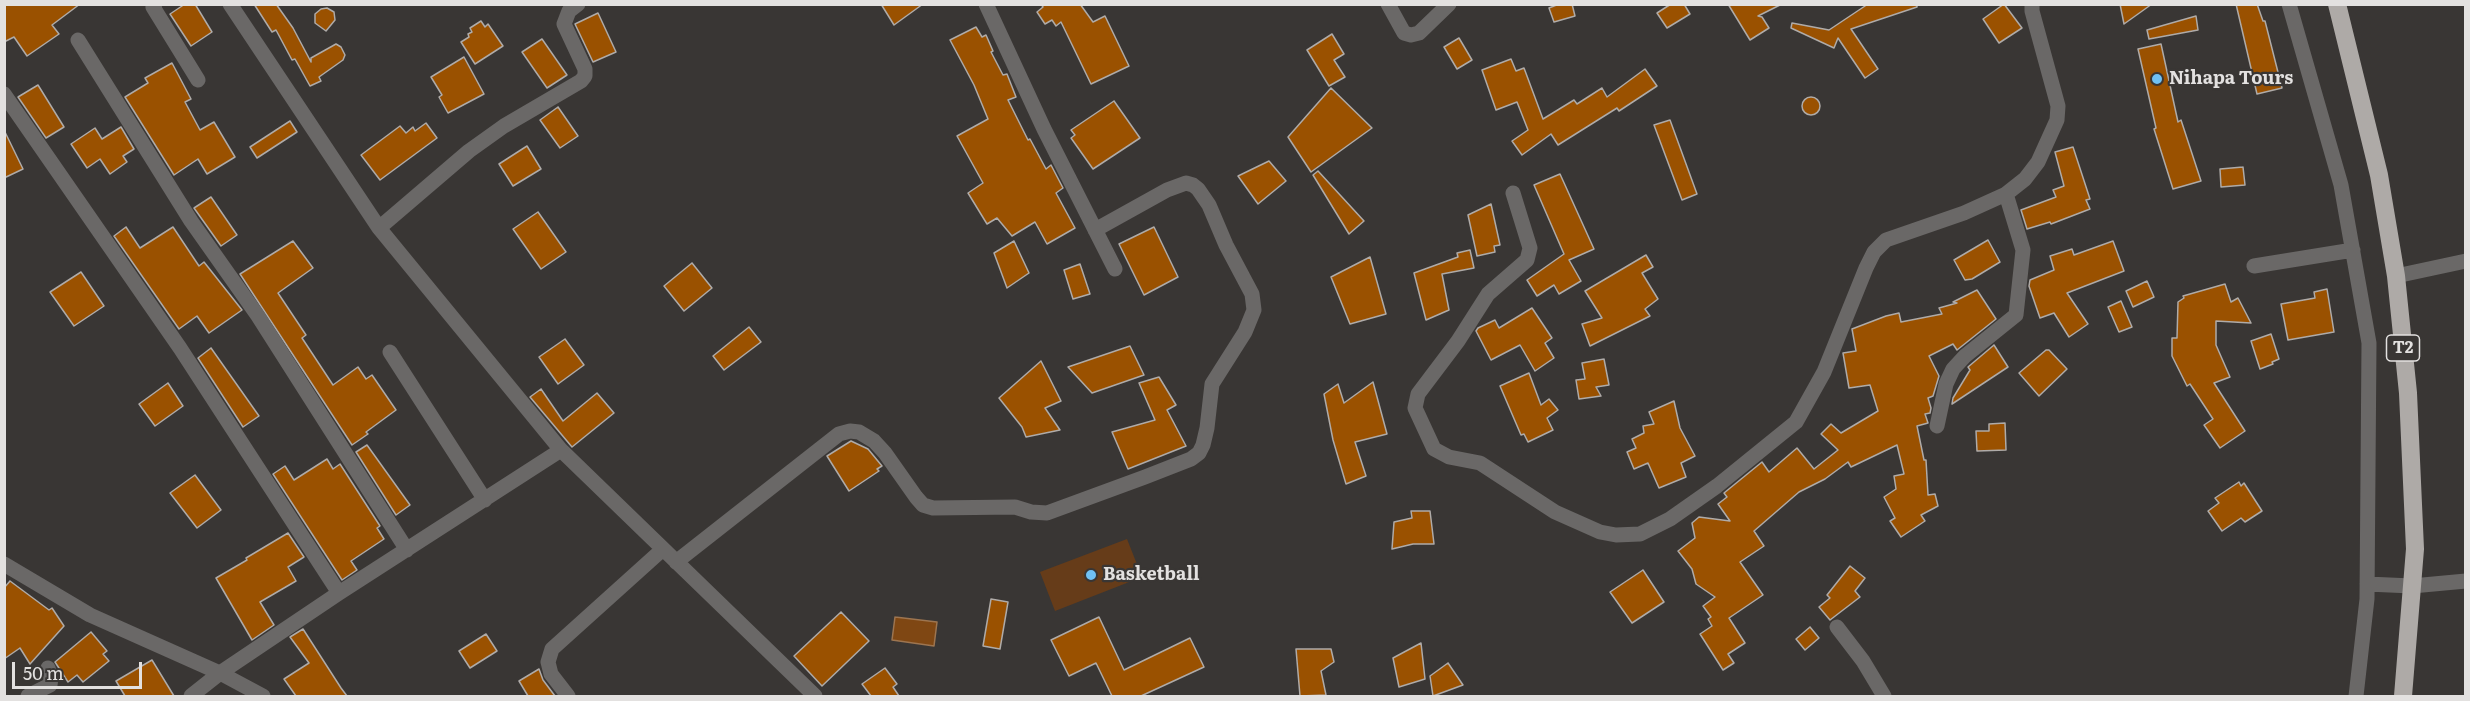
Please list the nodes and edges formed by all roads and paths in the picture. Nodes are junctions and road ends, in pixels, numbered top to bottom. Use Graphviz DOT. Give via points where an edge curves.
graph roads {
  1 [pos="155,4"];
  2 [pos="578,4"];
  3 [pos="986,4"];
  4 [pos="1388,4"];
  5 [pos="1449,4"];
  6 [pos="2289,4"];
  7 [pos="2337,4"];
  8 [pos="2032,5"];
  9 [pos="237,7"];
  10 [pos="78,40"];
  11 [pos="198,80"];
  12 [pos="4,94"];
  13 [pos="1513,193"];
  14 [pos="2006,194"];
  15 [pos="379,228"];
  16 [pos="1095,230"];
  17 [pos="2353,250"];
  18 [pos="2466,261"];
  19 [pos="2254,266"];
  20 [pos="1115,269"];
  21 [pos="2396,276"];
  22 [pos="390,352"];
  23 [pos="1937,426"];
  24 [pos="561,450"];
  25 [pos="485,500"];
  26 [pos="663,549"];
  27 [pos="407,550"];
  28 [pos="676,562"];
  29 [pos="4,564"];
  30 [pos="2466,581"];
  31 [pos="2367,584"];
  32 [pos="2412,586"];
  33 [pos="339,593"];
  34 [pos="1837,627"];
  35 [pos="48,668"];
  36 [pos="220,673"];
  37 [pos="28,696"];
  38 [pos="191,696"];
  39 [pos="262,696"];
  40 [pos="568,696"];
  41 [pos="815,696"];
  42 [pos="1884,696"];
  43 [pos="2356,696"];
  44 [pos="2403,696"];
  1 -- 11 [label="street" via="153,8"];
  2 -- 15 [label="street" via="569,10 564,24 585,69 581,81 469,151"];
  3 -- 16 [label="street"];
  4 -- 5 [label="street" via="1404,33 1411,35 1419,33"];
  6 -- 17 [label="street" via="2341,185"];
  7 -- 21 [label="highway, T2" via="2379,175"];
  8 -- 14 [label="street" via="2058,106 2057,120 2038,162"];
  9 -- 15 [label="street"];
  10 -- 27 [label="street" via="191,222 258,316"];
  12 -- 33 [label="street" via="180,348"];
  13 -- 14 [label="street" via="1530,248 1527,260 1488,294 1418,394 1415,408 1434,449 1449,457 1480,463 1555,512 1600,532 1628,536 1670,519 1718,486 1796,422 1824,372 1866,268 1886,240"];
  14 -- 23 [label="street" via="2023,250 2016,315 1953,369"];
  15 -- 24 [label="street"];
  16 -- 20 [label="street"];
  16 -- 28 [label="street" via="1167,190 1186,183 1193,185 1209,205 1252,294 1254,310 1245,332 1212,384 1207,428 1199,453 1047,513 1015,507 933,508 923,505 874,441 850,431 839,434"];
  17 -- 19 [label="street"];
  17 -- 31 [label="street" via="2369,343"];
  18 -- 21 [label="street"];
  21 -- 32 [label="highway, T2" via="2412,458"];
  22 -- 25 [label="street"];
  24 -- 25 [label="street"];
  24 -- 26 [label="street"];
  25 -- 27 [label="street"];
  26 -- 28 [label="street"];
  26 -- 40 [label="street" via="552,649 548,662 551,674"];
  27 -- 33 [label="street"];
  28 -- 41 [label="street"];
  29 -- 36 [label="street" via="90,615"];
  30 -- 32 [label="street"];
  31 -- 32 [label="street"];
  31 -- 43 [label="street"];
  32 -- 44 [label="highway, T2"];
  33 -- 36 [label="street"];
  34 -- 42 [label="street"];
  35 -- 37 [label="street" via="50,685"];
  36 -- 38 [label="street"];
  36 -- 39 [label="street"];
}
